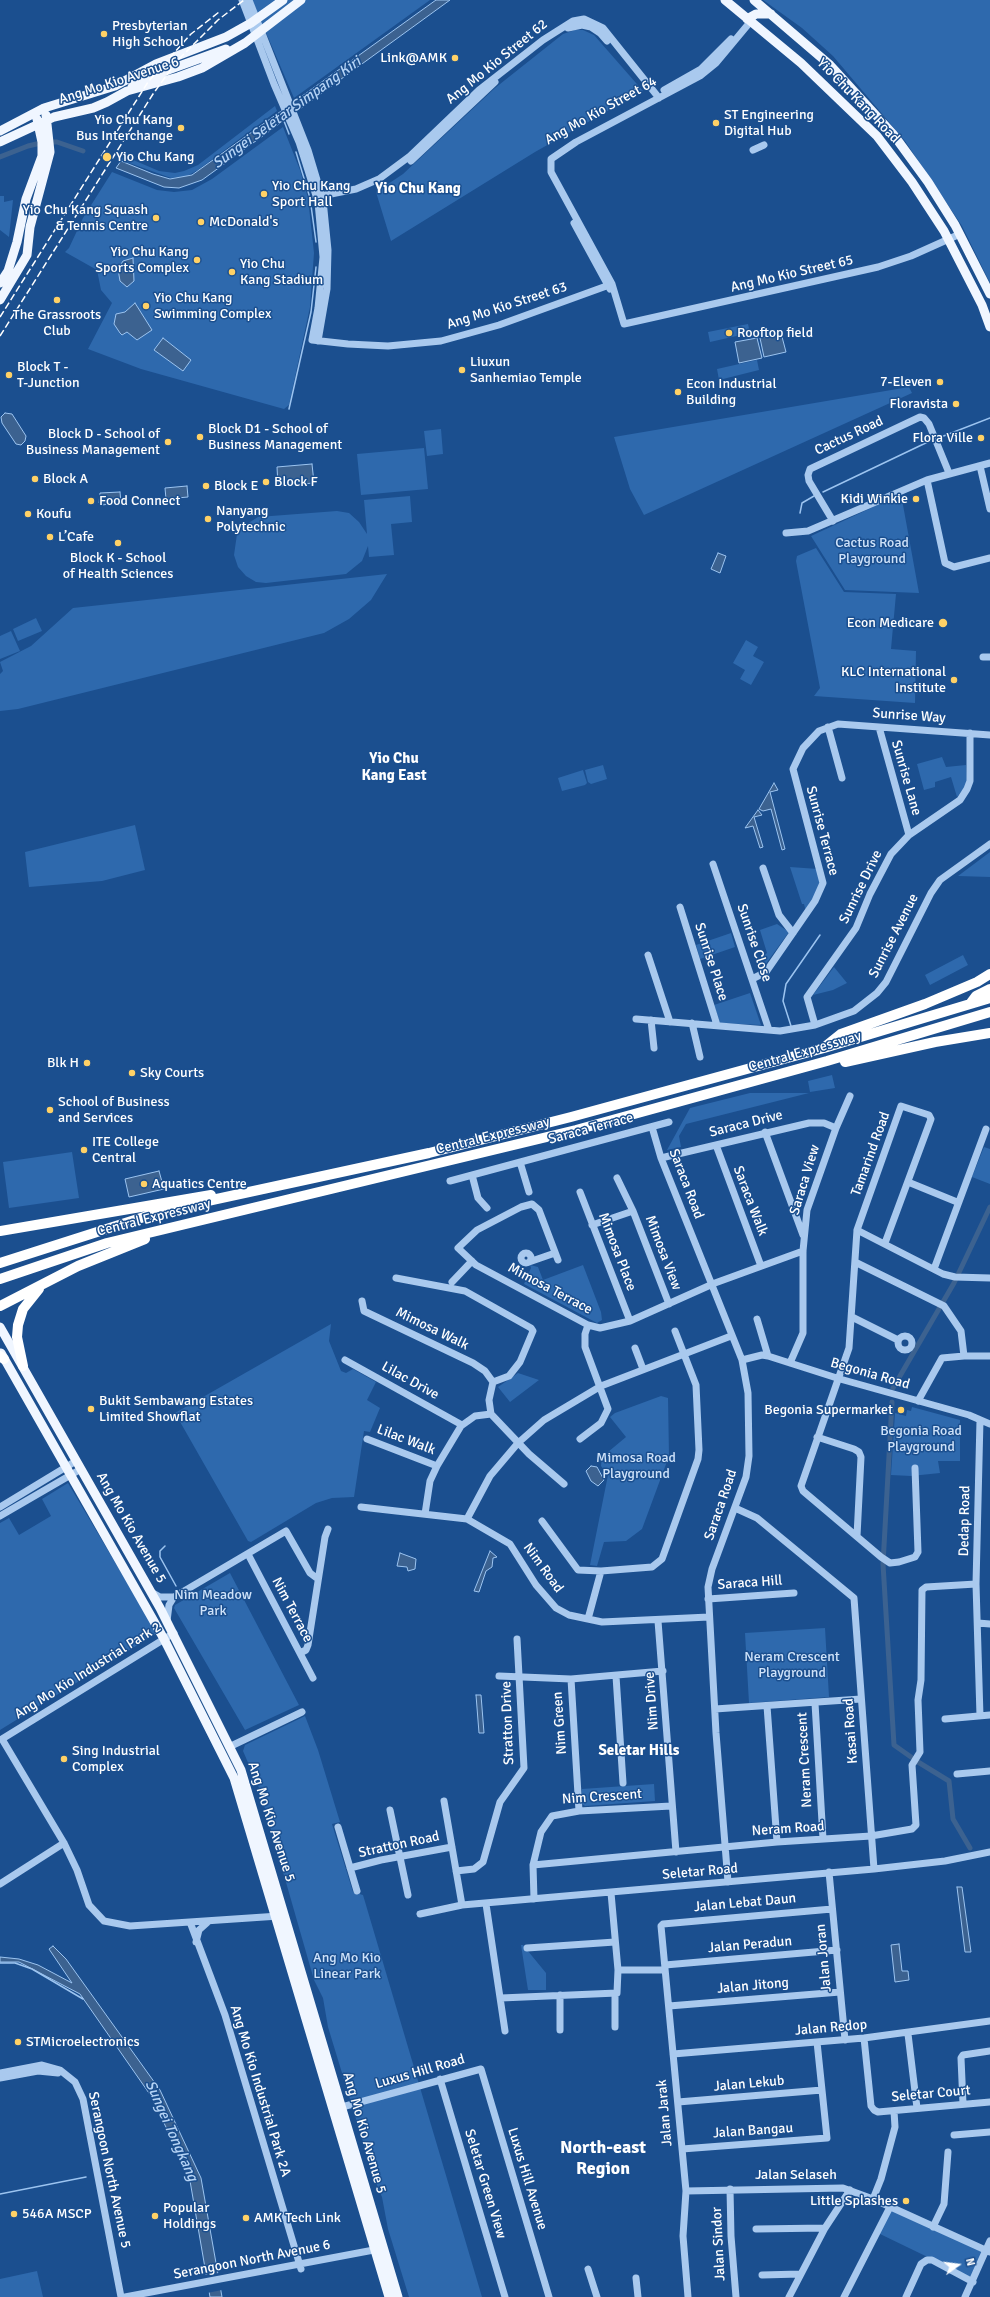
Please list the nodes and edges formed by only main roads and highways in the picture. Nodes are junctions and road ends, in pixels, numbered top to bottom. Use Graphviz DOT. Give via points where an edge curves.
graph roads {
  1 [pos="283,0"];
  2 [pos="301,0"];
  3 [pos="725,0"];
  4 [pos="748,0"];
  5 [pos="754,0"];
  6 [pos="771,14"];
  7 [pos="750,19"];
  8 [pos="255,27"];
  9 [pos="44,108"];
  10 [pos="35,112"];
  11 [pos="44,126"];
  12 [pos="0,131"];
  13 [pos="0,142"];
  14 [pos="0,283"];
  15 [pos="990,294"];
  16 [pos="0,300"];
  17 [pos="990,327"];
  18 [pos="990,974"];
  19 [pos="990,980"];
  20 [pos="977,982"];
  21 [pos="990,989"];
  22 [pos="990,998"];
  23 [pos="970,1004"];
  24 [pos="990,1012"];
  25 [pos="990,1033"];
  26 [pos="976,1036"];
  27 [pos="990,1038"];
  28 [pos="824,1048"];
  29 [pos="827,1061"];
  30 [pos="241,1192"];
  31 [pos="174,1226"];
  32 [pos="2,1232"];
  33 [pos="1,1263"];
  34 [pos="4,1277"];
  35 [pos="43,1284"];
  36 [pos="0,1306"];
  37 [pos="0,1327"];
  38 [pos="1,1356"];
  39 [pos="23,1366"];
  40 [pos="281,1915"];
  41 [pos="330,2065"];
  42 [pos="322,2074"];
  43 [pos="380,2251"];
  44 [pos="390,2297"];
  45 [pos="398,2297"];
  1 -- 8 [label="main road, Ang Mo Kio Avenue 6"];
  2 -- 8 [label="main road, Ang Mo Kio Avenue 6"];
  3 -- 7 [label="main road, Yio Chu Kang Road"];
  4 -- 7 [label="main road"];
  5 -- 6 [label="main road, Yio Chu Kang Road"];
  6 -- 7 [label="main road"];
  6 -- 15 [label="main road, Yio Chu Kang Road" via="830,65 893,134 928,182 960,234"];
  7 -- 17 [label="main road, Yio Chu Kang Road" via="801,62 877,136 912,182 948,239"];
  8 -- 9 [label="main road, Ang Mo Kio Avenue 6" via="156,64 115,86"];
  8 -- 11 [label="main road, Ang Mo Kio Avenue 6" via="241,46 202,68 127,90 107,102"];
  9 -- 10 [label="main road, Ang Mo Kio Avenue 6"];
  9 -- 11 [label="main road"];
  10 -- 11 [label="main road"];
  10 -- 12 [label="main road, Ang Mo Kio Avenue 6"];
  11 -- 13 [label="main road, Ang Mo Kio Avenue 6"];
  11 -- 14 [label="main road" via="42,156 26,199 8,270"];
  11 -- 16 [label="main road" via="50,152 30,227 27,254"];
  18 -- 20 [label="highway"];
  19 -- 20 [label="highway"];
  20 -- 28 [label="highway" via="900,1014 841,1034"];
  21 -- 23 [label="highway" via="976,996"];
  22 -- 23 [label="highway, Central Expressway"];
  23 -- 28 [label="highway, Central Expressway"];
  24 -- 29 [label="highway, Central Expressway"];
  25 -- 26 [label="highway"];
  26 -- 27 [label="highway"];
  26 -- 29 [label="highway" via="935,1042 845,1062"];
  28 -- 30 [label="highway, Central Expressway" via="429,1153"];
  29 -- 31 [label="highway, Central Expressway" via="510,1147"];
  30 -- 32 [label="highway" via="198,1196"];
  30 -- 33 [label="highway, Central Expressway" via="166,1210"];
  31 -- 34 [label="highway, Central Expressway" via="107,1243"];
  31 -- 35 [label="highway" via="78,1266"];
  35 -- 36 [label="highway"];
  35 -- 39 [label="highway" via="30,1299 20,1318 17,1337"];
  37 -- 39 [label="main road, Ang Mo Kio Avenue 5"];
  38 -- 40 [label="main road, Ang Mo Kio Avenue 5" via="164,1639 234,1778"];
  39 -- 40 [label="main road, Ang Mo Kio Avenue 5" via="174,1633 229,1747 245,1782"];
  40 -- 41 [label="main road, Ang Mo Kio Avenue 5"];
  40 -- 42 [label="main road, Ang Mo Kio Avenue 5"];
  41 -- 42 [label="main road"];
  41 -- 43 [label="main road, Ang Mo Kio Avenue 5"];
  42 -- 43 [label="main road, Ang Mo Kio Avenue 5"];
  43 -- 44 [label="main road, Ang Mo Kio Avenue 5"];
  43 -- 45 [label="main road, Ang Mo Kio Avenue 5"];
}
